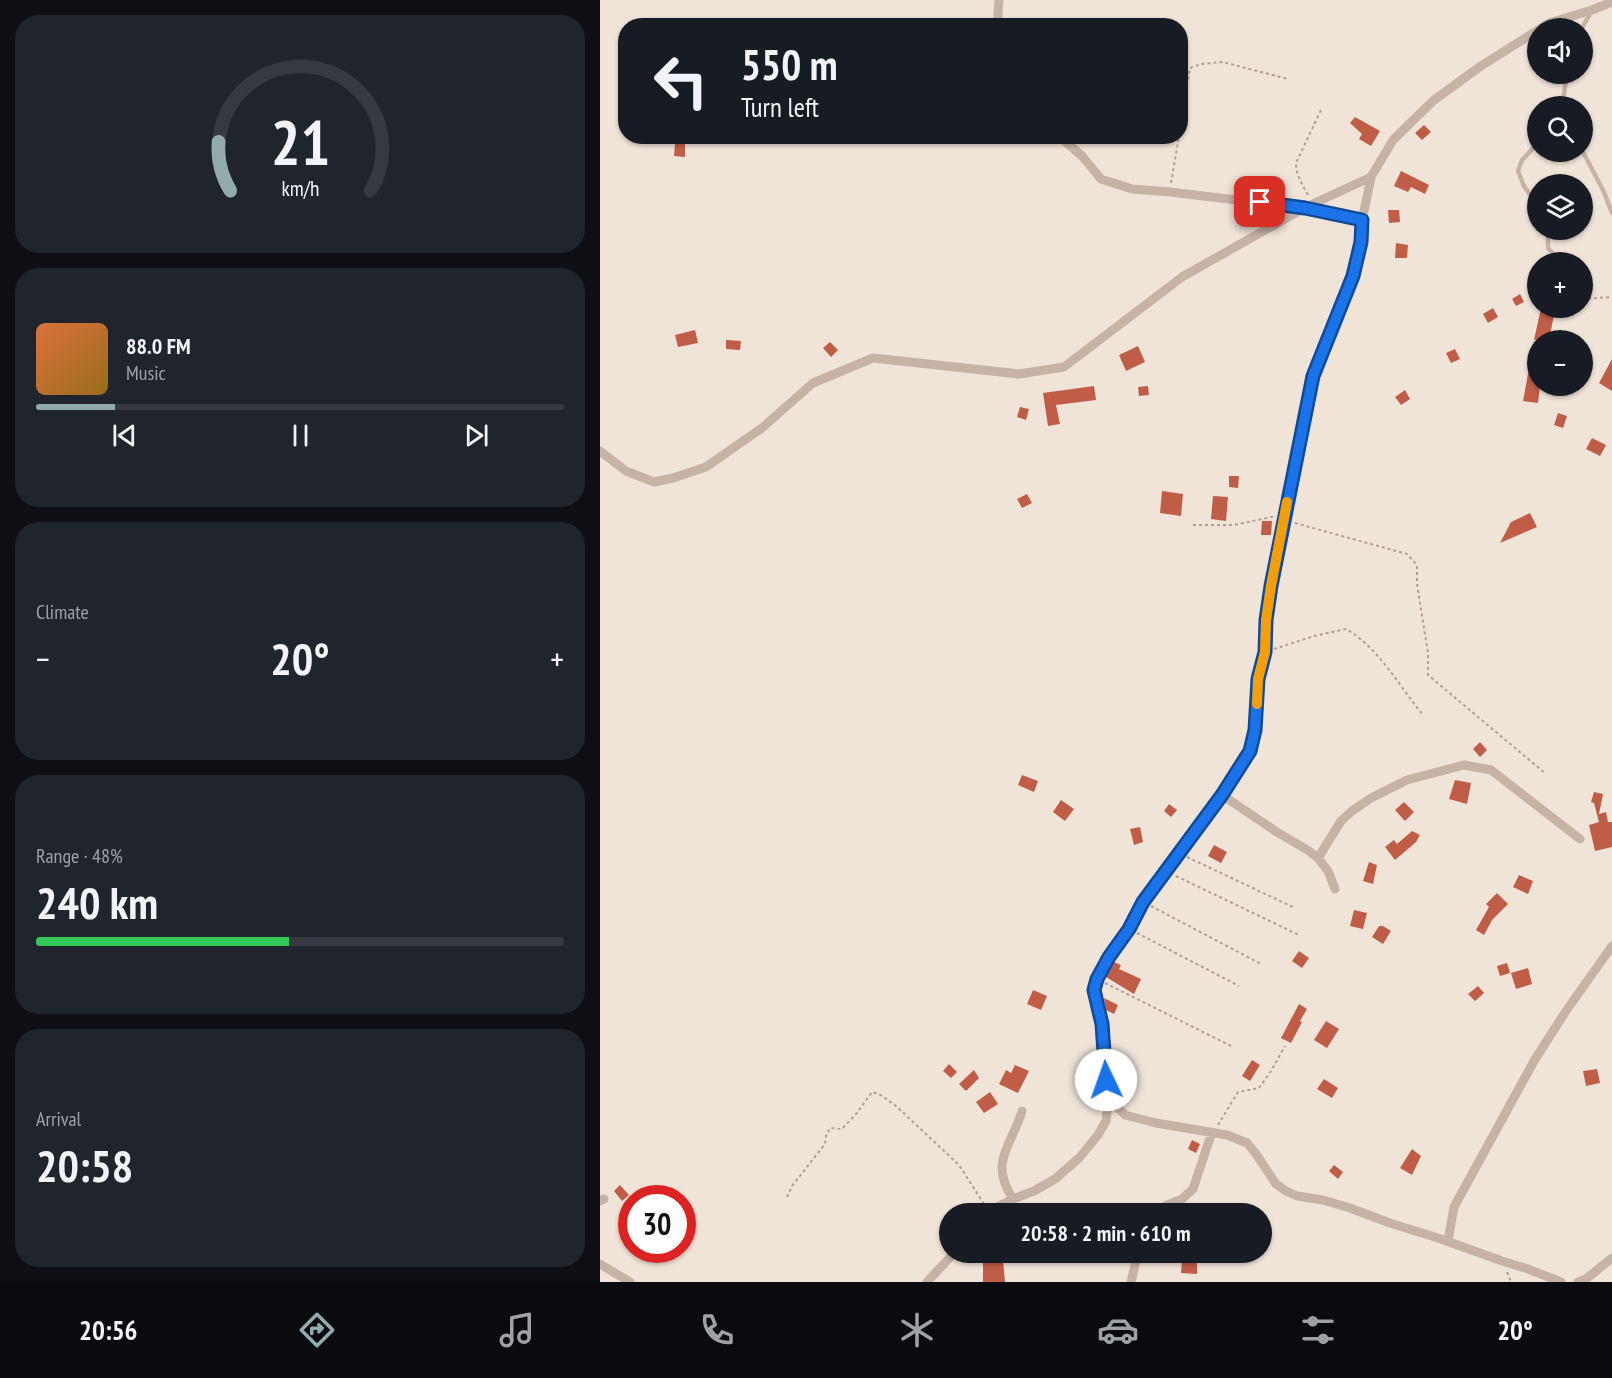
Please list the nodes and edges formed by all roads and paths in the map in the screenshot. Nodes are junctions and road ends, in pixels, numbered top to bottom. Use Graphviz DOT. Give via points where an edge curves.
graph roads {
  1 [pos="999,0"];
  2 [pos="1612,2"];
  3 [pos="1592,10"];
  4 [pos="998,18"];
  5 [pos="1566,18"];
  6 [pos="1588,18"];
  7 [pos="1527,37"];
  8 [pos="1288,79"];
  9 [pos="1188,80"];
  10 [pos="1321,110"];
  11 [pos="1068,144"];
  12 [pos="1178,144"];
  13 [pos="1527,155"];
  14 [pos="1589,162"];
  15 [pos="1371,177"];
  16 [pos="1527,190"];
  17 [pos="1170,192"];
  18 [pos="1309,206"];
  19 [pos="1612,213"];
  20 [pos="1362,220"];
  21 [pos="1612,297"];
  22 [pos="1593,298"];
  23 [pos="600,451"];
  24 [pos="1284,517"];
  25 [pos="1193,525"];
  26 [pos="1265,652"];
  27 [pos="1423,715"];
  28 [pos="1546,774"];
  29 [pos="1222,795"];
  30 [pos="1580,840"];
  31 [pos="1179,854"];
  32 [pos="1318,858"];
  33 [pos="1165,871"];
  34 [pos="1335,889"];
  35 [pos="1143,902"];
  36 [pos="1295,908"];
  37 [pos="1129,929"];
  38 [pos="1299,935"];
  39 [pos="1612,946"];
  40 [pos="1261,964"];
  41 [pos="1097,979"];
  42 [pos="1239,986"];
  43 [pos="1231,1046"];
  44 [pos="1285,1046"];
  45 [pos="1108,1102"];
  46 [pos="1022,1111"];
  47 [pos="1212,1132"];
  48 [pos="787,1197"];
  49 [pos="1013,1199"];
  50 [pos="982,1203"];
  51 [pos="1005,1203"];
  52 [pos="1172,1203"];
  53 [pos="1448,1241"];
  54 [pos="1612,1258"];
  55 [pos="600,1263"];
  56 [pos="945,1263"];
  57 [pos="1135,1263"];
  58 [pos="630,1282"];
  59 [pos="927,1282"];
  60 [pos="1131,1282"];
  61 [pos="1561,1282"];
  62 [pos="1578,1282"];
  1 -- 4 [label="street"];
  2 -- 3 [label="street"];
  3 -- 5 [label="street"];
  3 -- 6 [label="lane"];
  7 -- 15 [label="street" via="1434,100 1393,140"];
  8 -- 9 [label="path" via="1223,62 1190,68"];
  10 -- 18 [label="path" via="1296,163"];
  11 -- 17 [label="street" via="1101,179 1132,189"];
  12 -- 17 [label="path"];
  13 -- 16 [label="lane" via="1518,171"];
  14 -- 19 [label="lane"];
  15 -- 18 [label="street"];
  15 -- 20 [label="street"];
  17 -- 18 [label="street"];
  18 -- 20 [label="street"];
  18 -- 23 [label="street" via="1182,277 1064,367 1019,374 873,358 813,383 762,428 706,467 654,482 626,471"];
  20 -- 24 [label="street" via="1353,276 1313,376"];
  21 -- 22 [label="path"];
  24 -- 25 [label="path" via="1234,525"];
  24 -- 26 [label="street" via="1266,620"];
  24 -- 28 [label="path" via="1407,554 1417,565 1428,675"];
  26 -- 27 [label="path" via="1346,629 1382,662"];
  26 -- 29 [label="street" via="1250,751"];
  29 -- 31 [label="street"];
  29 -- 32 [label="street"];
  30 -- 32 [label="street" via="1491,770 1464,765 1407,780 1362,804 1341,821"];
  31 -- 33 [label="street"];
  31 -- 36 [label="path"];
  32 -- 34 [label="street"];
  33 -- 35 [label="street"];
  33 -- 38 [label="path"];
  35 -- 37 [label="street"];
  35 -- 40 [label="path"];
  37 -- 41 [label="street"];
  37 -- 42 [label="path"];
  39 -- 53 [label="street" via="1534,1061 1454,1207"];
  41 -- 43 [label="path"];
  41 -- 45 [label="street" via="1094,990 1102,1024"];
  44 -- 47 [label="path" via="1259,1088 1238,1092"];
  45 -- 47 [label="street" via="1125,1115"];
  45 -- 49 [label="street" via="1106,1120 1098,1136 1079,1158 1055,1179"];
  46 -- 49 [label="street" via="1002,1159 1005,1188"];
  47 -- 52 [label="street" via="1193,1189"];
  47 -- 53 [label="street" via="1247,1143 1276,1184 1296,1196 1323,1200"];
  48 -- 50 [label="path" via="825,1144 830,1128 842,1129 872,1092 896,1106 959,1165"];
  49 -- 51 [label="street"];
  53 -- 61 [label="street"];
  54 -- 62 [label="street"];
  55 -- 58 [label="street"];
  56 -- 59 [label="street"];
  57 -- 60 [label="street"];
}
